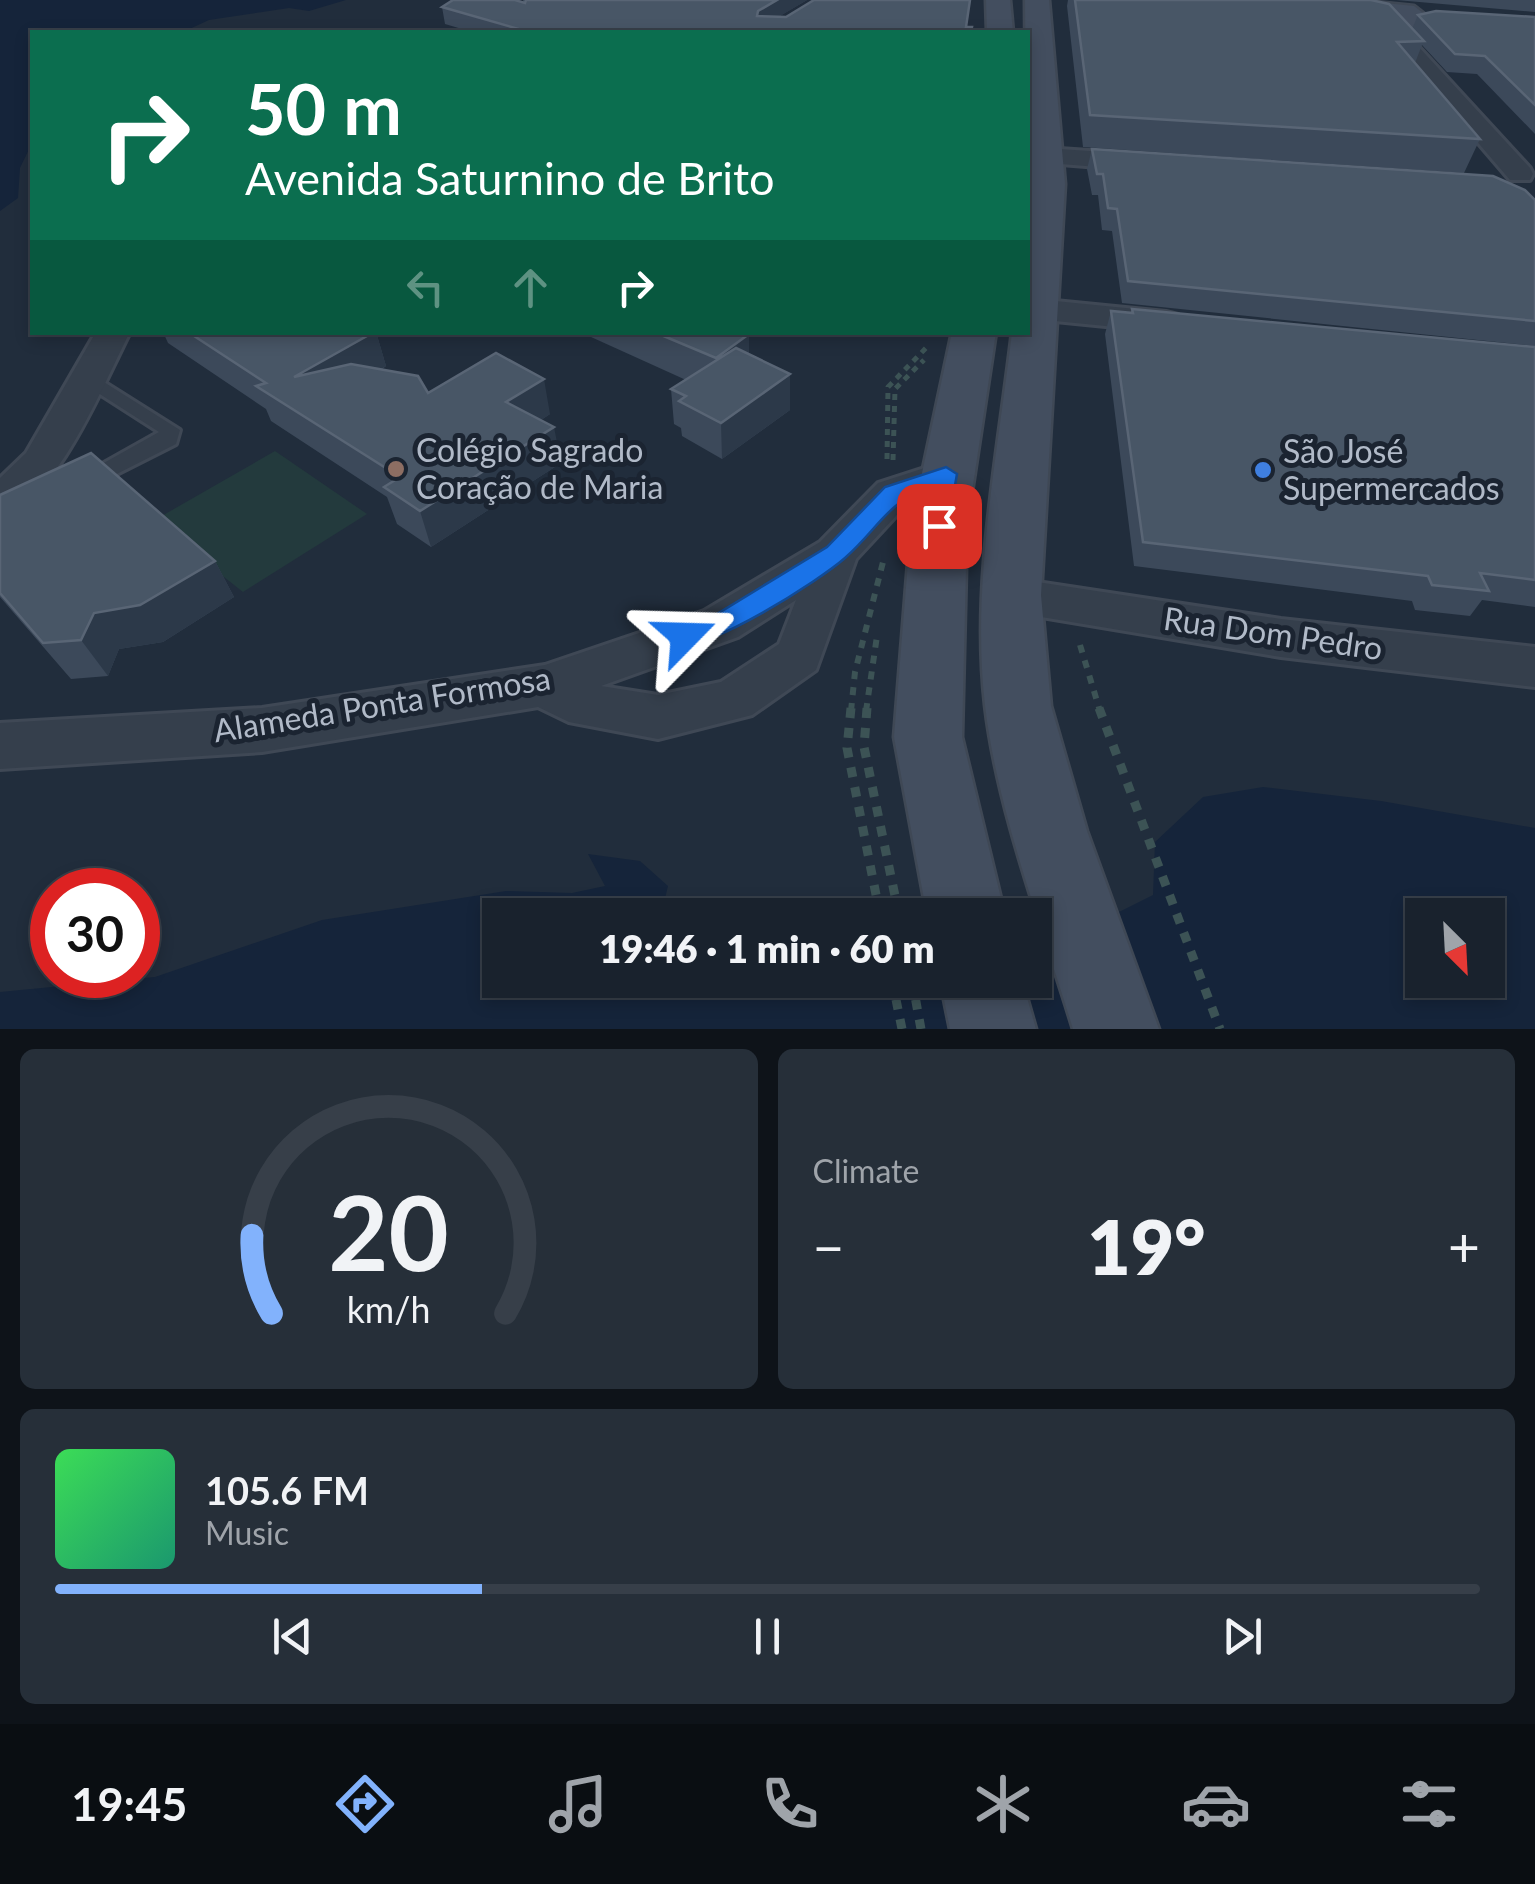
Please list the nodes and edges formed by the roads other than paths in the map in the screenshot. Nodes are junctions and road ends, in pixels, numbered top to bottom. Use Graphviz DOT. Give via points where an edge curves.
graph roads {
  1 [pos="998,0"];
  2 [pos="1037,0"];
  3 [pos="1365,12"];
  4 [pos="1426,16"];
  5 [pos="1000,30"];
  6 [pos="1036,155"];
  7 [pos="1178,164"];
  8 [pos="1528,174"];
  9 [pos="1535,204"];
  10 [pos="1035,309"];
  11 [pos="1208,326"];
  12 [pos="111,335"];
  13 [pos="973,335"];
  14 [pos="88,378"];
  15 [pos="946,474"];
  16 [pos="62,495"];
  17 [pos="16,504"];
  18 [pos="0,514"];
  19 [pos="860,555"];
  20 [pos="1011,595"];
  21 [pos="1535,666"];
  22 [pos="544,685"];
  23 [pos="0,746"];
  24 [pos="955,898"];
  25 [pos="986,998"];
  26 [pos="993,1029"];
  27 [pos="1116,1029"];
  1 -- 5 [label="main road"];
  2 -- 6 [label="main road"];
  3 -- 4 [label="main road" via="1414,23"];
  3 -- 8 [label="street"];
  6 -- 7 [label="street"];
  6 -- 10 [label="main road" via="1046,184"];
  8 -- 9 [label="street" via="1504,178 1503,186"];
  10 -- 11 [label="street"];
  10 -- 20 [label="main road"];
  12 -- 14 [label="street"];
  13 -- 15 [label="main road"];
  14 -- 16 [label="lane" via="160,422 170,430 169,439"];
  14 -- 17 [label="street"];
  15 -- 19 [label="street, Alameda Ponta Formosa" via="893,492"];
  15 -- 24 [label="main road" via="916,838"];
  17 -- 18 [label="lane"];
  19 -- 22 [label="street, Alameda Ponta Formosa" via="720,624"];
  19 -- 22 [label="street" via="799,656 734,700 658,717 568,702"];
  20 -- 21 [label="street, Rua Dom Pedro" via="1281,638"];
  20 -- 27 [label="main road" via="1018,706 1050,831"];
  22 -- 23 [label="street, Alameda Ponta Formosa" via="262,730"];
  25 -- 26 [label="main road"];
}
